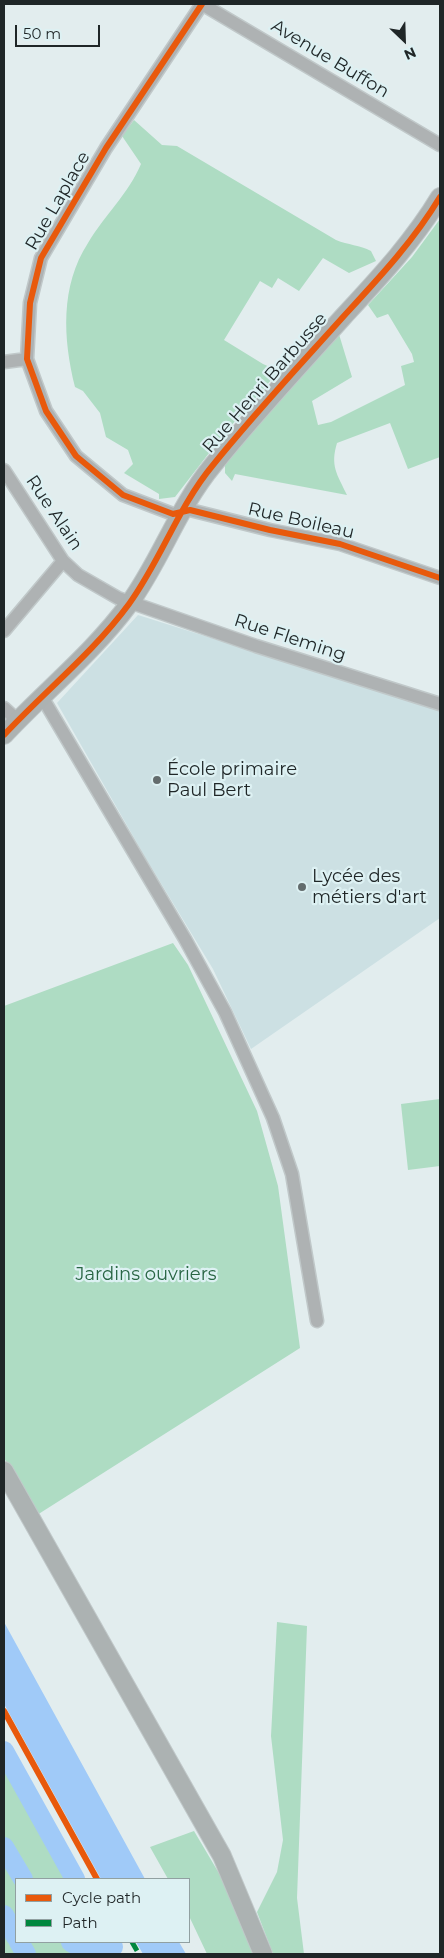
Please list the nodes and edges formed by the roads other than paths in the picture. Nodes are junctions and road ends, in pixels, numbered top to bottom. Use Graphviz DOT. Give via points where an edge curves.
graph roads {
  1 [pos="202,4"];
  2 [pos="440,145"];
  3 [pos="440,197"];
  4 [pos="27,359"];
  5 [pos="4,362"];
  6 [pos="4,470"];
  7 [pos="182,511"];
  8 [pos="63,561"];
  9 [pos="440,578"];
  10 [pos="130,602"];
  11 [pos="4,631"];
  12 [pos="39,700"];
  13 [pos="440,704"];
  14 [pos="4,708"];
  15 [pos="17,720"];
  16 [pos="4,735"];
  17 [pos="317,1321"];
  18 [pos="4,1471"];
  19 [pos="263,1954"];
  1 -- 2 [label="street, Avenue Buffon"];
  1 -- 4 [label="street, Rue Laplace" via="106,148 41,258 30,303"];
  3 -- 7 [label="street, Rue Henri Barbusse" via="393,262 211,467"];
  4 -- 5 [label="street"];
  4 -- 7 [label="street, Rue Laplace" via="46,411 76,456 123,495 174,514"];
  6 -- 8 [label="street, Rue Alain"];
  7 -- 9 [label="street, Rue Boileau" via="190,510 340,544"];
  7 -- 10 [label="street, Rue Henri Barbusse"];
  8 -- 10 [label="street, Rue Alain" via="78,575"];
  8 -- 11 [label="street"];
  10 -- 12 [label="street, Rue Henri Barbusse" via="108,630"];
  10 -- 13 [label="street, Rue Fleming"];
  12 -- 15 [label="street, Rue Henri Barbusse"];
  12 -- 17 [label="street" via="45,702 185,939 225,1012 274,1118 292,1174"];
  14 -- 15 [label="street"];
  15 -- 16 [label="street"];
  18 -- 19 [label="street" via="222,1856"];
}
